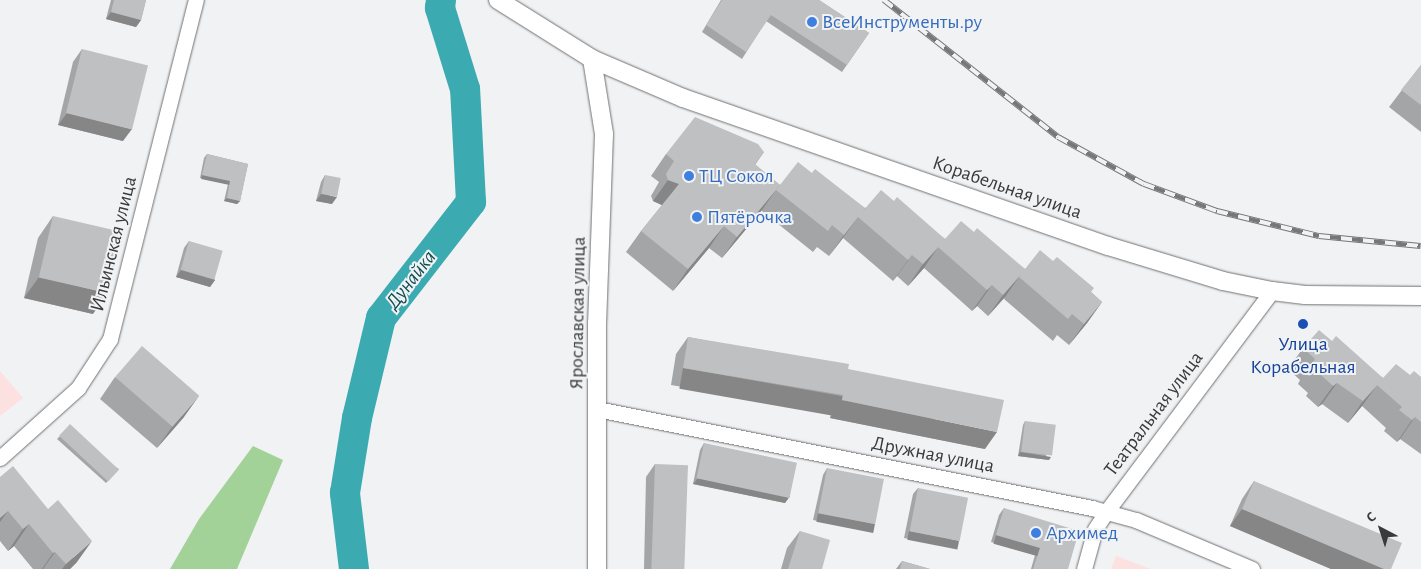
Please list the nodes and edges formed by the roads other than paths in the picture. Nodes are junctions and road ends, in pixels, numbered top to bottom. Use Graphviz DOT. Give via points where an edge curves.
graph roads {
  1 [pos="196,0"];
  2 [pos="498,0"];
  3 [pos="592,60"];
  4 [pos="1272,291"];
  5 [pos="1421,296"];
  6 [pos="597,408"];
  7 [pos="0,458"];
  8 [pos="1106,512"];
  9 [pos="597,569"];
  10 [pos="1084,569"];
  11 [pos="1252,569"];
  1 -- 7 [label="street, Ильинская улица" via="110,339 78,388"];
  2 -- 3 [label="street, Корабельная улица"];
  3 -- 4 [label="street, Корабельная улица" via="684,98 1108,246 1214,278"];
  3 -- 6 [label="street, Ярославская улица" via="604,134"];
  4 -- 5 [label="street, Корабельная улица" via="1305,295"];
  4 -- 8 [label="street, Театральная улица"];
  6 -- 8 [label="street, Дружная улица"];
  6 -- 9 [label="street, Ярославская улица"];
  8 -- 10 [label="street, Театральная улица" via="1096,529"];
  8 -- 11 [label="street, Дружная улица" via="1136,520"];
}
